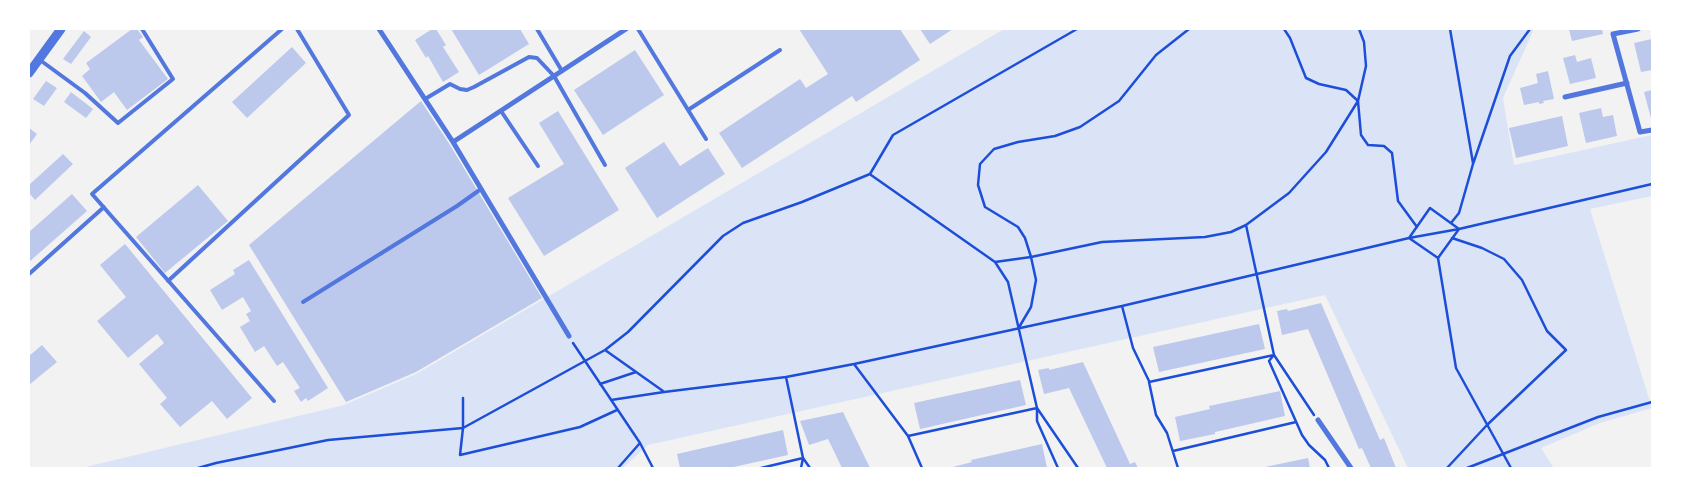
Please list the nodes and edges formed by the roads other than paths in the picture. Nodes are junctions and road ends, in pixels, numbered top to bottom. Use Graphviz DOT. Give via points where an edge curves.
graph roads {
  1 [pos="61,29"];
  2 [pos="142,29"];
  3 [pos="282,29"];
  4 [pos="297,29"];
  5 [pos="379,29"];
  6 [pos="537,29"];
  7 [pos="626,29"];
  8 [pos="638,29"];
  9 [pos="1638,29"];
  10 [pos="780,50"];
  11 [pos="39,60"];
  12 [pos="562,71"];
  13 [pos="29,73"];
  14 [pos="554,76"];
  15 [pos="1627,83"];
  16 [pos="1565,97"];
  17 [pos="425,100"];
  18 [pos="688,110"];
  19 [pos="501,111"];
  20 [pos="1652,130"];
  21 [pos="706,140"];
  22 [pos="453,142"];
  23 [pos="538,166"];
  24 [pos="605,166"];
  25 [pos="481,189"];
  26 [pos="104,207"];
  27 [pos="29,274"];
  28 [pos="168,281"];
  29 [pos="303,302"];
  30 [pos="569,336"];
  31 [pos="274,401"];
  32 [pos="1318,420"];
  33 [pos="1350,468"];
  1 -- 11 [label="street"];
  2 -- 11 [label="lane" via="173,79 118,123 85,93"];
  3 -- 26 [label="lane" via="92,194"];
  4 -- 28 [label="lane" via="349,115"];
  5 -- 17 [label="street"];
  6 -- 12 [label="lane"];
  7 -- 12 [label="street"];
  8 -- 18 [label="lane"];
  9 -- 15 [label="street" via="1613,34"];
  10 -- 18 [label="lane"];
  11 -- 13 [label="street"];
  12 -- 14 [label="street"];
  14 -- 17 [label="lane" via="541,60 533,56 474,88 460,89 450,84"];
  14 -- 19 [label="street"];
  14 -- 24 [label="lane"];
  15 -- 16 [label="street"];
  15 -- 20 [label="street" via="1640,132"];
  17 -- 22 [label="street"];
  18 -- 21 [label="lane"];
  19 -- 22 [label="street"];
  19 -- 23 [label="lane"];
  22 -- 25 [label="street"];
  25 -- 29 [label="lane"];
  25 -- 30 [label="street"];
  26 -- 27 [label="lane"];
  26 -- 28 [label="lane"];
  28 -- 31 [label="lane"];
  32 -- 33 [label="street"];
}
